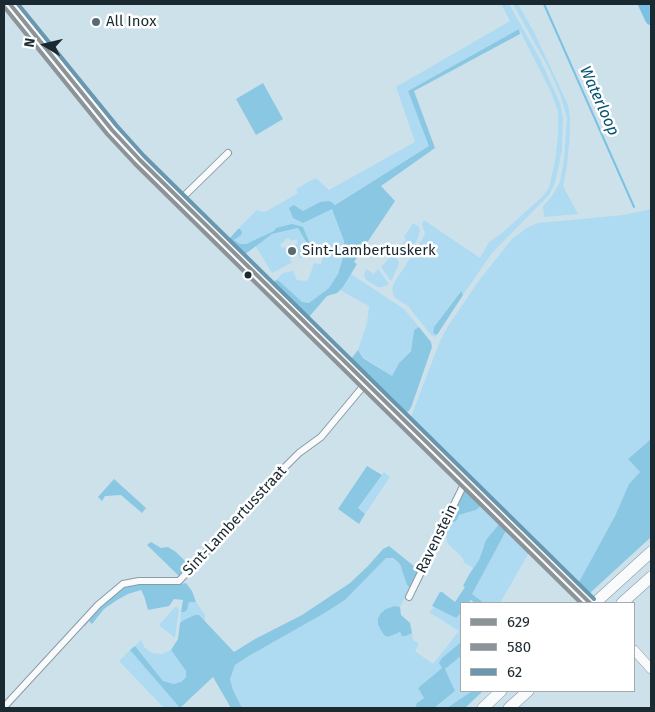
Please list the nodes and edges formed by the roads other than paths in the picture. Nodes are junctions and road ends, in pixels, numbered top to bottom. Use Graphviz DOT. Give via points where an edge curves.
graph roads {
  1 [pos="10,4"];
  2 [pos="228,153"];
  3 [pos="180,200"];
  4 [pos="366,383"];
  5 [pos="466,480"];
  6 [pos="651,552"];
  7 [pos="651,577"];
  8 [pos="409,597"];
  9 [pos="589,602"];
  10 [pos="596,602"];
  11 [pos="623,602"];
  12 [pos="635,651"];
  13 [pos="651,669"];
  14 [pos="500,692"];
  15 [pos="527,692"];
  16 [pos="4,707"];
  17 [pos="483,708"];
  18 [pos="509,708"];
  1 -- 3 [label="main road" via="112,130"];
  2 -- 3 [label="street"];
  3 -- 4 [label="main road"];
  4 -- 5 [label="main road"];
  4 -- 16 [label="street, Sint-Lambertusstraat" via="321,437 285,467 179,581 123,584 98,605"];
  5 -- 8 [label="street, Ravenstein"];
  5 -- 9 [label="main road"];
  6 -- 10 [label="highway"];
  7 -- 11 [label="highway"];
  12 -- 13 [label="main road"];
  14 -- 17 [label="highway"];
  15 -- 18 [label="highway"];
}
